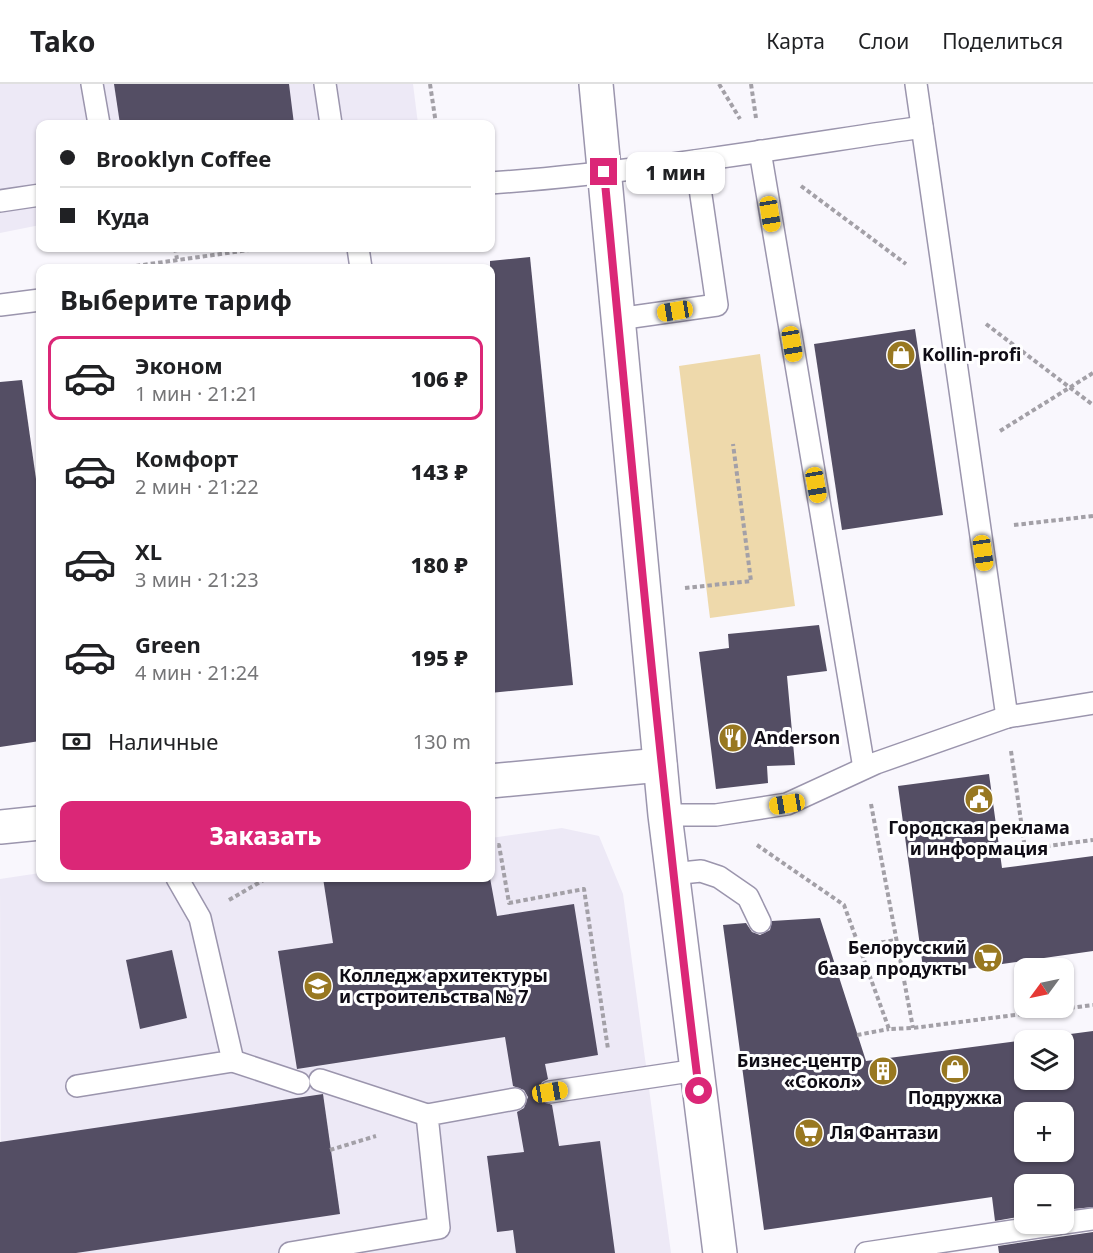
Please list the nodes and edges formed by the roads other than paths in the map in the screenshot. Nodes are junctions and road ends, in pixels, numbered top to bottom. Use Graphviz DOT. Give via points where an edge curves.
graph roads {
  1 [pos="92,84"];
  2 [pos="325,84"];
  3 [pos="596,84"];
  4 [pos="916,84"];
  5 [pos="98,120"];
  6 [pos="331,120"];
  7 [pos="922,127"];
  8 [pos="760,151"];
  9 [pos="696,161"];
  10 [pos="604,172"];
  11 [pos="495,183"];
  12 [pos="36,196"];
  13 [pos="0,201"];
  14 [pos="36,300"];
  15 [pos="0,305"];
  16 [pos="618,319"];
  17 [pos="1093,703"];
  18 [pos="1007,717"];
  19 [pos="660,765"];
  20 [pos="864,768"];
  21 [pos="495,781"];
  22 [pos="665,815"];
  23 [pos="36,823"];
  24 [pos="0,827"];
  25 [pos="672,874"];
  26 [pos="179,882"];
  27 [pos="760,922"];
  28 [pos="232,1061"];
  29 [pos="697,1070"];
  30 [pos="77,1086"];
  31 [pos="550,1092"];
  32 [pos="515,1099"];
  33 [pos="427,1115"];
  34 [pos="1093,1219"];
  35 [pos="1074,1222"];
  36 [pos="1014,1231"];
  37 [pos="290,1253"];
  38 [pos="720,1253"];
  39 [pos="866,1253"];
  1 -- 5 [label="lane"];
  2 -- 6 [label="lane"];
  3 -- 10 [label="street"];
  4 -- 7 [label="lane"];
  7 -- 8 [label="lane"];
  7 -- 18 [label="lane"];
  8 -- 9 [label="lane"];
  8 -- 20 [label="lane"];
  9 -- 10 [label="lane"];
  9 -- 16 [label="lane" via="717,305"];
  10 -- 11 [label="lane"];
  10 -- 16 [label="street"];
  12 -- 13 [label="lane"];
  14 -- 15 [label="lane"];
  16 -- 19 [label="street"];
  17 -- 18 [label="lane"];
  18 -- 20 [label="lane"];
  19 -- 21 [label="street"];
  19 -- 22 [label="street"];
  20 -- 22 [label="lane" via="787,804 716,815"];
  22 -- 25 [label="street"];
  23 -- 24 [label="street"];
  25 -- 27 [label="lane" via="702,870 719,876 748,897"];
  25 -- 29 [label="street"];
  26 -- 28 [label="lane" via="200,918"];
  28 -- 30 [label="lane"];
  28 -- 33 [label="lane"];
  29 -- 31 [label="lane"];
  29 -- 38 [label="street"];
  32 -- 33 [label="lane"];
  33 -- 37 [label="lane" via="439,1228"];
  34 -- 35 [label="lane"];
  36 -- 39 [label="lane"];
}
